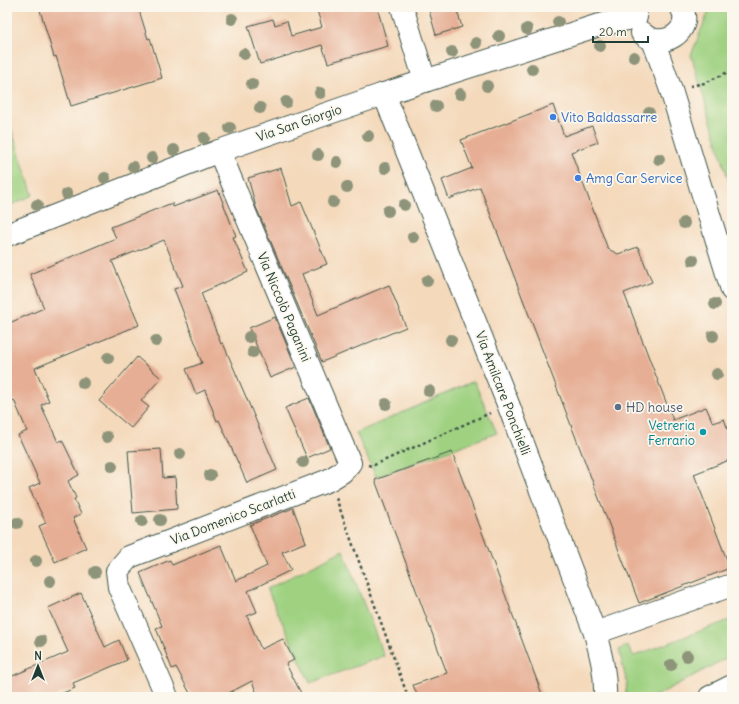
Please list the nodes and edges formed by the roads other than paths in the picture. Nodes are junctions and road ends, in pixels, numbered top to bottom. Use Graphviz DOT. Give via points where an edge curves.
graph roads {
  1 [pos="402,7"];
  2 [pos="686,9"];
  3 [pos="642,24"];
  4 [pos="675,36"];
  5 [pos="425,81"];
  6 [pos="670,90"];
  7 [pos="384,94"];
  8 [pos="219,151"];
  9 [pos="7,235"];
  10 [pos="732,290"];
  11 [pos="350,463"];
  12 [pos="732,585"];
  13 [pos="595,633"];
  14 [pos="732,686"];
  15 [pos="167,697"];
  16 [pos="605,697"];
  17 [pos="710,697"];
  1 -- 5 [label="street"];
  2 -- 4 [label="street" via="681,30"];
  3 -- 4 [label="street, Via San Giorgio" via="664,41"];
  3 -- 5 [label="street, Via San Giorgio" via="596,26"];
  3 -- 6 [label="street"];
  4 -- 6 [label="street"];
  5 -- 7 [label="street, Via San Giorgio"];
  6 -- 10 [label="street"];
  7 -- 8 [label="street, Via San Giorgio"];
  7 -- 13 [label="street, Via Amilcare Ponchielli" via="508,404"];
  8 -- 9 [label="street, Via San Giorgio"];
  8 -- 11 [label="street, Via Niccolò Paganini"];
  11 -- 15 [label="street, Via Domenico Scarlatti" via="329,480 129,557 117,571 119,587"];
  12 -- 13 [label="street"];
  13 -- 16 [label="street, Via Amilcare Ponchielli" via="606,680"];
  14 -- 17 [label="street"];
}
